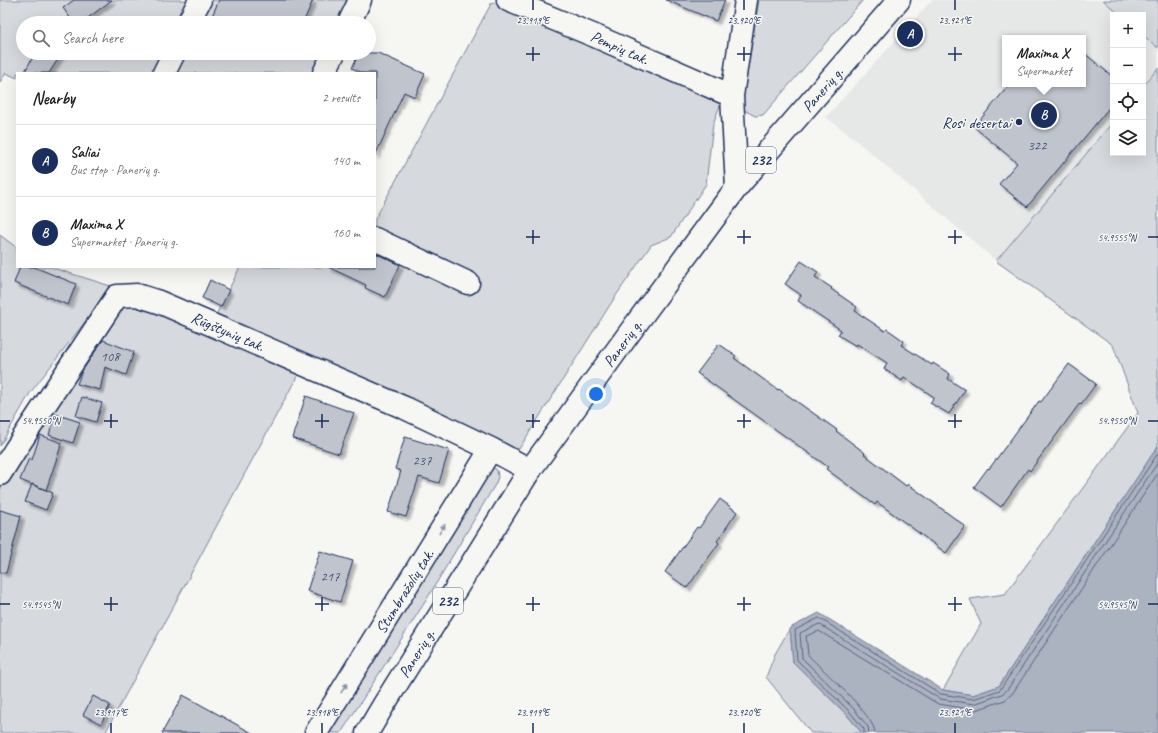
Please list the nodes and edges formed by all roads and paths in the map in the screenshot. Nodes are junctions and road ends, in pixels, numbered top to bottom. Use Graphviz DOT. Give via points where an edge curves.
graph roads {
  1 [pos="200,0"];
  2 [pos="360,0"];
  3 [pos="508,0"];
  4 [pos="746,0"];
  5 [pos="900,0"];
  6 [pos="192,16"];
  7 [pos="352,16"];
  8 [pos="170,60"];
  9 [pos="330,60"];
  10 [pos="164,72"];
  11 [pos="324,72"];
  12 [pos="732,96"];
  13 [pos="738,187"];
  14 [pos="376,239"];
  15 [pos="468,283"];
  16 [pos="491,449"];
  17 [pos="530,470"];
  18 [pos="0,474"];
  19 [pos="316,733"];
  20 [pos="367,733"];
  1 -- 6 [label="street"];
  2 -- 7 [label="street"];
  3 -- 12 [label="street, Pempių tak."];
  4 -- 12 [label="street"];
  5 -- 13 [label="street, Panerių g. / 232"];
  8 -- 10 [label="street"];
  9 -- 11 [label="street"];
  12 -- 13 [label="street"];
  13 -- 17 [label="street, Panerių g. / 232"];
  14 -- 15 [label="street"];
  16 -- 17 [label="street, Rūgštynių tak."];
  16 -- 18 [label="street, Rūgštynių tak." via="405,408 159,302 137,295 117,296"];
  19 -- 16 [label="street, Stumbražolių tak., one-way"];
  17 -- 20 [label="street, Panerių g. / 232"];
}
